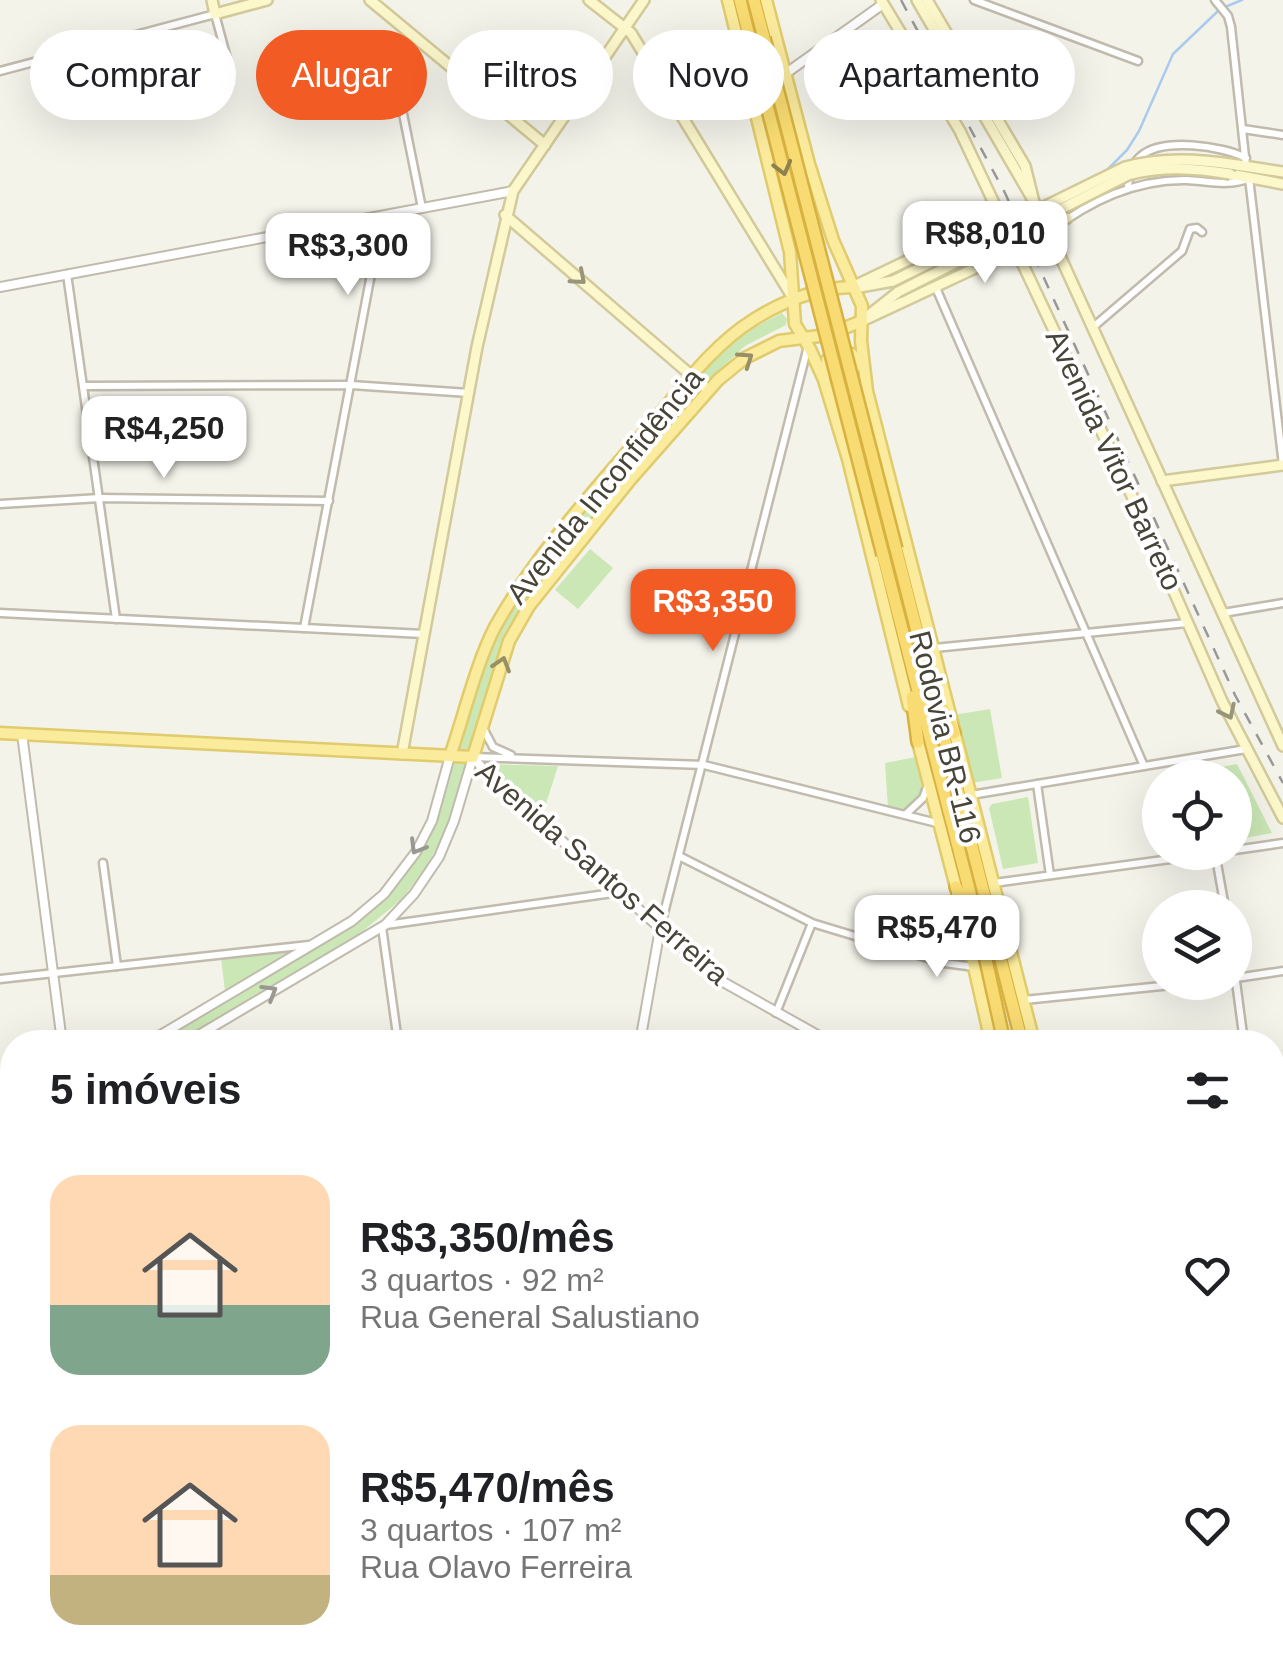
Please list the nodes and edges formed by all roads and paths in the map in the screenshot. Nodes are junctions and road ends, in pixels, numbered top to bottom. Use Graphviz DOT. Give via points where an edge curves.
graph roads {
  1 [pos="212,0"];
  2 [pos="268,0"];
  3 [pos="370,0"];
  4 [pos="589,0"];
  5 [pos="644,0"];
  6 [pos="728,0"];
  7 [pos="740,0"];
  8 [pos="754,0"];
  9 [pos="766,0"];
  10 [pos="918,0"];
  11 [pos="926,0"];
  12 [pos="1215,0"];
  13 [pos="977,1"];
  14 [pos="882,2"];
  15 [pos="216,14"];
  16 [pos="626,27"];
  17 [pos="220,30"];
  18 [pos="1138,61"];
  19 [pos="0,71"];
  20 [pos="785,74"];
  21 [pos="404,120"];
  22 [pos="1244,129"];
  23 [pos="1283,135"];
  24 [pos="545,145"];
  25 [pos="1012,155"];
  26 [pos="1240,166"];
  27 [pos="1283,172"];
  28 [pos="1249,178"];
  29 [pos="1283,184"];
  30 [pos="1128,186"];
  31 [pos="513,191"];
  32 [pos="422,208"];
  33 [pos="505,214"];
  34 [pos="1041,215"];
  35 [pos="382,216"];
  36 [pos="1001,216"];
  37 [pos="1067,218"];
  38 [pos="1050,232"];
  39 [pos="1202,232"];
  40 [pos="833,240"];
  41 [pos="1016,250"];
  42 [pos="790,252"];
  43 [pos="67,274"];
  44 [pos="0,286"];
  45 [pos="852,287"];
  46 [pos="936,288"];
  47 [pos="794,300"];
  48 [pos="862,321"];
  49 [pos="1092,328"];
  50 [pos="805,341"];
  51 [pos="864,372"];
  52 [pos="823,379"];
  53 [pos="689,380"];
  54 [pos="351,385"];
  55 [pos="83,386"];
  56 [pos="800,389"];
  57 [pos="469,393"];
  58 [pos="704,393"];
  59 [pos="1283,465"];
  60 [pos="1162,481"];
  61 [pos="100,498"];
  62 [pos="328,501"];
  63 [pos="0,504"];
  64 [pos="1283,604"];
  65 [pos="1223,613"];
  66 [pos="0,614"];
  67 [pos="116,619"];
  68 [pos="1188,623"];
  69 [pos="304,628"];
  70 [pos="426,634"];
  71 [pos="1087,634"];
  72 [pos="934,648"];
  73 [pos="907,654"];
  74 [pos="929,680"];
  75 [pos="483,728"];
  76 [pos="954,733"];
  77 [pos="0,734"];
  78 [pos="22,734"];
  79 [pos="918,742"];
  80 [pos="1283,746"];
  81 [pos="1246,749"];
  82 [pos="402,754"];
  83 [pos="450,756"];
  84 [pos="473,757"];
  85 [pos="516,758"];
  86 [pos="1198,758"];
  87 [pos="1184,760"];
  88 [pos="1142,761"];
  89 [pos="704,765"];
  90 [pos="1142,766"];
  91 [pos="928,784"];
  92 [pos="1038,784"];
  93 [pos="970,795"];
  94 [pos="905,814"];
  95 [pos="1283,818"];
  96 [pos="939,824"];
  97 [pos="1283,843"];
  98 [pos="1252,848"];
  99 [pos="679,856"];
  100 [pos="103,863"];
  101 [pos="1142,863"];
  102 [pos="1050,876"];
  103 [pos="994,883"];
  104 [pos="956,886"];
  105 [pos="620,892"];
  106 [pos="398,911"];
  107 [pos="406,923"];
  108 [pos="812,923"];
  109 [pos="384,926"];
  110 [pos="978,928"];
  111 [pos="660,929"];
  112 [pos="310,945"];
  113 [pos="116,966"];
  114 [pos="975,967"];
  115 [pos="1283,972"];
  116 [pos="54,973"];
  117 [pos="1252,975"];
  118 [pos="0,979"];
  119 [pos="1142,988"];
  120 [pos="1024,1000"];
  121 [pos="1238,1000"];
  122 [pos="776,1013"];
  123 [pos="61,1030"];
  124 [pos="169,1030"];
  125 [pos="207,1030"];
  126 [pos="397,1030"];
  127 [pos="642,1030"];
  128 [pos="806,1030"];
  129 [pos="988,1030"];
  130 [pos="1001,1030"];
  131 [pos="1019,1030"];
  132 [pos="1031,1030"];
  133 [pos="1242,1030"];
  1 -- 15 [label="main road"];
  2 -- 15 [label="main road"];
  3 -- 24 [label="main road"];
  4 -- 16 [label="main road"];
  5 -- 16 [label="main road"];
  6 -- 42 [label="main road"];
  7 -- 73 [label="highway, Rodovia BR-116, one-way, bridge"];
  8 -- 74 [label="highway, Rodovia BR-116, bridge"];
  9 -- 20 [label="main road"];
  10 -- 25 [label="main road"];
  11 -- 25 [label="main road" via="996,113"];
  12 -- 22 [label="street" via="1228,16"];
  13 -- 18 [label="street"];
  14 -- 20 [label="street"];
  14 -- 36 [label="main road, Avenida Vitor Barreto" via="960,131"];
  15 -- 17 [label="street"];
  15 -- 19 [label="street"];
  16 -- 24 [label="main road"];
  16 -- 47 [label="main road"];
  20 -- 40 [label="main road"];
  21 -- 32 [label="street"];
  22 -- 23 [label="street"];
  22 -- 26 [label="street"];
  24 -- 31 [label="main road"];
  25 -- 34 [label="main road" via="1028,173"];
  26 -- 27 [label="main road"];
  26 -- 28 [label="main road"];
  26 -- 30 [label="street" via="1231,152 1196,146 1148,152 1133,166"];
  26 -- 45 [label="main road, Avenida Inconfidência, bridge" via="1187,158 1125,167 893,281"];
  26 -- 48 [label="main road, Avenida Inconfidência, bridge" via="1128,176 898,292"];
  28 -- 29 [label="main road"];
  28 -- 30 [label="street"];
  28 -- 59 [label="street"];
  30 -- 37 [label="street"];
  31 -- 32 [label="street"];
  31 -- 33 [label="main road"];
  32 -- 35 [label="street"];
  33 -- 53 [label="main road, one-way"];
  33 -- 57 [label="main road"];
  34 -- 37 [label="main road"];
  34 -- 38 [label="main road"];
  35 -- 43 [label="street"];
  35 -- 54 [label="street"];
  36 -- 41 [label="main road, Avenida Vitor Barreto"];
  36 -- 45 [label="main road, Avenida Inconfidência"];
  37 -- 38 [label="street"];
  38 -- 49 [label="main road"];
  39 -- 49 [label="street" via="1190,229 1182,251"];
  40 -- 42 [label="main road" via="830,257 816,268"];
  40 -- 45 [label="main road"];
  41 -- 46 [label="main road, Avenida Inconfidência"];
  41 -- 68 [label="main road, Avenida Vitor Barreto"];
  42 -- 47 [label="main road"];
  43 -- 44 [label="street"];
  43 -- 55 [label="street"];
  45 -- 47 [label="main road, Avenida Inconfidência"];
  45 -- 48 [label="main road"];
  46 -- 48 [label="main road, Avenida Inconfidência"];
  46 -- 71 [label="street"];
  47 -- 50 [label="main road" via="794,320"];
  47 -- 53 [label="main road, Avenida Inconfidência" via="751,321"];
  48 -- 50 [label="main road, Avenida Inconfidência"];
  48 -- 51 [label="main road"];
  49 -- 60 [label="main road"];
  50 -- 52 [label="main road"];
  50 -- 56 [label="street"];
  58 -- 50 [label="main road, Avenida Inconfidência, one-way" via="756,351 779,340"];
  51 -- 52 [label="main road" via="852,354 837,352 827,360"];
  51 -- 72 [label="main road"];
  52 -- 56 [label="street" via="811,377"];
  52 -- 79 [label="main road"];
  53 -- 58 [label="main road"];
  53 -- 83 [label="main road, Avenida Inconfidência" via="511,600 494,629"];
  54 -- 55 [label="street"];
  54 -- 57 [label="street"];
  54 -- 62 [label="street"];
  55 -- 61 [label="street"];
  56 -- 89 [label="street"];
  57 -- 70 [label="main road"];
  75 -- 58 [label="main road, Avenida Inconfidência, one-way" via="509,641 529,606"];
  59 -- 60 [label="main road"];
  60 -- 65 [label="main road"];
  61 -- 62 [label="street"];
  61 -- 63 [label="street"];
  61 -- 67 [label="street"];
  62 -- 69 [label="street"];
  64 -- 65 [label="street"];
  65 -- 80 [label="main road"];
  66 -- 67 [label="street"];
  67 -- 69 [label="street"];
  68 -- 71 [label="street"];
  68 -- 81 [label="main road, Avenida Vitor Barreto, one-way"];
  69 -- 70 [label="street"];
  70 -- 82 [label="main road"];
  71 -- 72 [label="street"];
  71 -- 88 [label="street"];
  72 -- 76 [label="main road"];
  73 -- 79 [label="highway"];
  73 -- 110 [label="highway, Rodovia BR-116"];
  74 -- 76 [label="highway"];
  74 -- 131 [label="highway, Rodovia BR-116"];
  75 -- 84 [label="main road, Avenida Inconfidência"];
  75 -- 85 [label="street" via="493,747"];
  76 -- 93 [label="main road"];
  77 -- 78 [label="main road, Avenida Santos Ferreira"];
  78 -- 82 [label="main road, Avenida Santos Ferreira"];
  78 -- 116 [label="street"];
  79 -- 91 [label="main road"];
  81 -- 86 [label="street"];
  81 -- 95 [label="main road, Avenida Vitor Barreto"];
  82 -- 83 [label="main road, Avenida Santos Ferreira"];
  83 -- 84 [label="main road, Avenida Santos Ferreira"];
  83 -- 112 [label="street, Avenida Inconfidência, one-way" via="416,852 384,894"];
  84 -- 85 [label="street"];
  84 -- 105 [label="street, Avenida Santos Ferreira"];
  84 -- 106 [label="street, Avenida Inconfidência" via="439,857"];
  85 -- 89 [label="street"];
  86 -- 87 [label="street"];
  89 -- 94 [label="street"];
  89 -- 99 [label="street"];
  90 -- 92 [label="street"];
  91 -- 94 [label="street" via="919,804"];
  91 -- 96 [label="main road"];
  92 -- 93 [label="street"];
  92 -- 102 [label="street"];
  93 -- 103 [label="main road"];
  94 -- 96 [label="street"];
  96 -- 104 [label="main road"];
  97 -- 98 [label="street"];
  99 -- 108 [label="street"];
  99 -- 111 [label="street"];
  100 -- 113 [label="street"];
  101 -- 102 [label="street"];
  102 -- 103 [label="street"];
  103 -- 120 [label="main road"];
  104 -- 110 [label="highway"];
  104 -- 114 [label="main road"];
  105 -- 107 [label="street"];
  105 -- 111 [label="street, Avenida Santos Ferreira"];
  106 -- 107 [label="street"];
  106 -- 109 [label="street, Avenida Inconfidência"];
  107 -- 109 [label="street"];
  108 -- 114 [label="street"];
  108 -- 122 [label="street"];
  125 -- 109 [label="street, Avenida Inconfidência, one-way"];
  109 -- 126 [label="street"];
  110 -- 130 [label="highway, Rodovia BR-116"];
  111 -- 122 [label="street, Avenida Santos Ferreira" via="716,978"];
  111 -- 127 [label="street"];
  112 -- 113 [label="street"];
  112 -- 124 [label="street, Avenida Inconfidência"];
  113 -- 116 [label="street"];
  114 -- 129 [label="main road"];
  115 -- 117 [label="street"];
  116 -- 118 [label="street"];
  116 -- 123 [label="street"];
  119 -- 120 [label="street"];
  120 -- 132 [label="main road"];
  121 -- 133 [label="street"];
  122 -- 128 [label="street, Avenida Santos Ferreira"];
}
